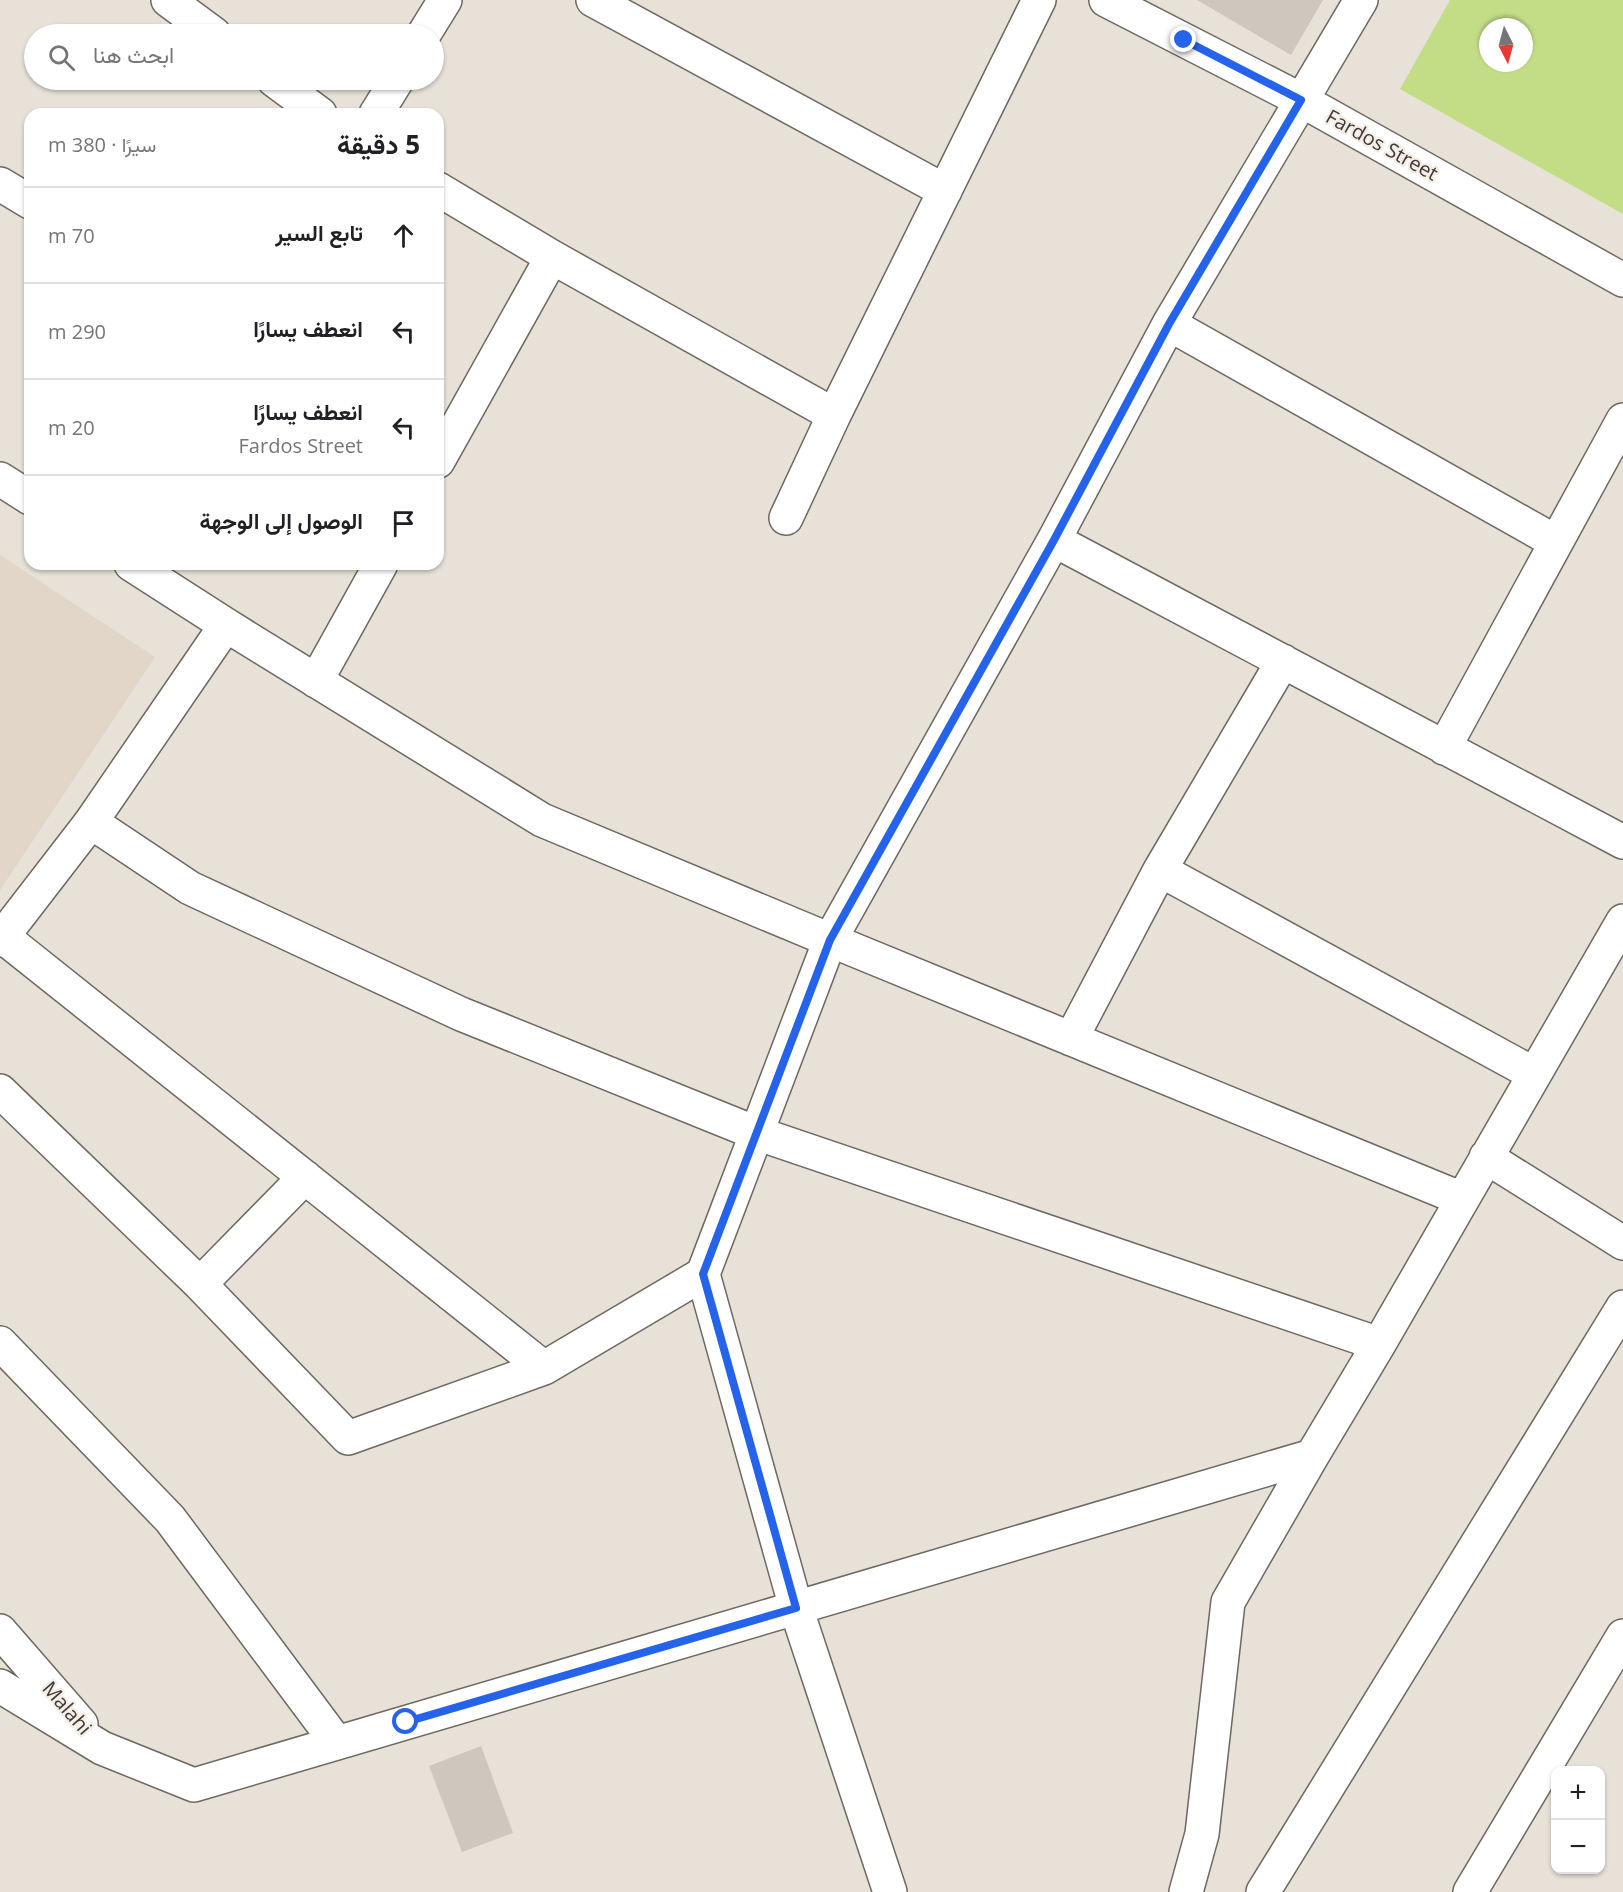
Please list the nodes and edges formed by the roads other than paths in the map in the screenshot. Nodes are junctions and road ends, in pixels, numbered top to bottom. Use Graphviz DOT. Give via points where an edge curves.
graph roads {
  1 [pos="168,0"];
  2 [pos="445,0"];
  3 [pos="593,0"];
  4 [pos="1039,0"];
  5 [pos="1106,0"];
  6 [pos="1361,0"];
  7 [pos="200,24"];
  8 [pos="430,24"];
  9 [pos="288,90"];
  10 [pos="391,90"];
  11 [pos="1301,100"];
  12 [pos="312,108"];
  13 [pos="380,108"];
  14 [pos="0,184"];
  15 [pos="945,190"];
  16 [pos="444,193"];
  17 [pos="24,198"];
  18 [pos="552,257"];
  19 [pos="1623,280"];
  20 [pos="1169,324"];
  21 [pos="834,415"];
  22 [pos="1623,420"];
  23 [pos="444,450"];
  24 [pos="0,479"];
  25 [pos="24,494"];
  26 [pos="786,518"];
  27 [pos="1054,540"];
  28 [pos="1556,542"];
  29 [pos="140,570"];
  30 [pos="378,570"];
  31 [pos="226,625"];
  32 [pos="1283,661"];
  33 [pos="316,681"];
  34 [pos="1444,748"];
  35 [pos="91,822"];
  36 [pos="1623,842"];
  37 [pos="1160,870"];
  38 [pos="1623,921"];
  39 [pos="1,938"];
  40 [pos="830,940"];
  41 [pos="1071,1039"];
  42 [pos="1534,1074"];
  43 [pos="0,1091"];
  44 [pos="756,1133"];
  45 [pos="1486,1156"];
  46 [pos="305,1177"];
  47 [pos="1462,1199"];
  48 [pos="1623,1243"];
  49 [pos="703,1274"];
  50 [pos="200,1284"];
  51 [pos="1623,1307"];
  52 [pos="0,1343"];
  53 [pos="1379,1344"];
  54 [pos="544,1368"];
  55 [pos="1312,1456"];
  56 [pos="796,1608"];
  57 [pos="1623,1636"];
  58 [pos="2,1639"];
  59 [pos="0,1686"];
  60 [pos="337,1743"];
  61 [pos="102,1748"];
  62 [pos="890,1892"];
  63 [pos="1186,1892"];
  64 [pos="1263,1892"];
  65 [pos="1470,1892"];
  1 -- 7 [label="street"];
  2 -- 8 [label="street"];
  3 -- 15 [label="street"];
  4 -- 15 [label="street"];
  5 -- 11 [label="street, Fardos Street"];
  6 -- 11 [label="street"];
  9 -- 12 [label="street"];
  10 -- 13 [label="street"];
  11 -- 19 [label="street, Fardos Street"];
  11 -- 20 [label="street"];
  14 -- 17 [label="street"];
  15 -- 21 [label="street"];
  16 -- 18 [label="street"];
  18 -- 21 [label="street"];
  18 -- 23 [label="street"];
  20 -- 27 [label="street"];
  20 -- 28 [label="street"];
  21 -- 26 [label="street"];
  22 -- 28 [label="street"];
  24 -- 25 [label="street"];
  27 -- 32 [label="street"];
  27 -- 40 [label="street"];
  28 -- 34 [label="street"];
  29 -- 31 [label="street"];
  30 -- 33 [label="street"];
  31 -- 33 [label="street"];
  31 -- 35 [label="street"];
  32 -- 34 [label="street"];
  32 -- 37 [label="street"];
  33 -- 40 [label="street" via="542,820"];
  34 -- 36 [label="street"];
  35 -- 39 [label="street"];
  35 -- 44 [label="street" via="190,888 222,903 461,1014"];
  37 -- 41 [label="street"];
  37 -- 42 [label="street"];
  38 -- 42 [label="street"];
  39 -- 46 [label="street"];
  40 -- 41 [label="street"];
  40 -- 44 [label="street"];
  41 -- 47 [label="street"];
  42 -- 45 [label="street"];
  43 -- 50 [label="street"];
  44 -- 49 [label="street"];
  44 -- 53 [label="street"];
  45 -- 47 [label="street"];
  45 -- 48 [label="street"];
  46 -- 50 [label="street"];
  46 -- 54 [label="street"];
  47 -- 53 [label="street"];
  49 -- 54 [label="street"];
  49 -- 56 [label="street"];
  50 -- 54 [label="street" via="348,1438"];
  51 -- 64 [label="street"];
  52 -- 60 [label="street" via="170,1519"];
  53 -- 55 [label="street"];
  55 -- 56 [label="street"];
  55 -- 63 [label="street" via="1228,1602 1202,1834"];
  56 -- 60 [label="street"];
  56 -- 62 [label="street"];
  57 -- 65 [label="street"];
  58 -- 61 [label="street, Malahi"];
  59 -- 61 [label="street, Malahi"];
  60 -- 61 [label="street" via="194,1785"];
}
